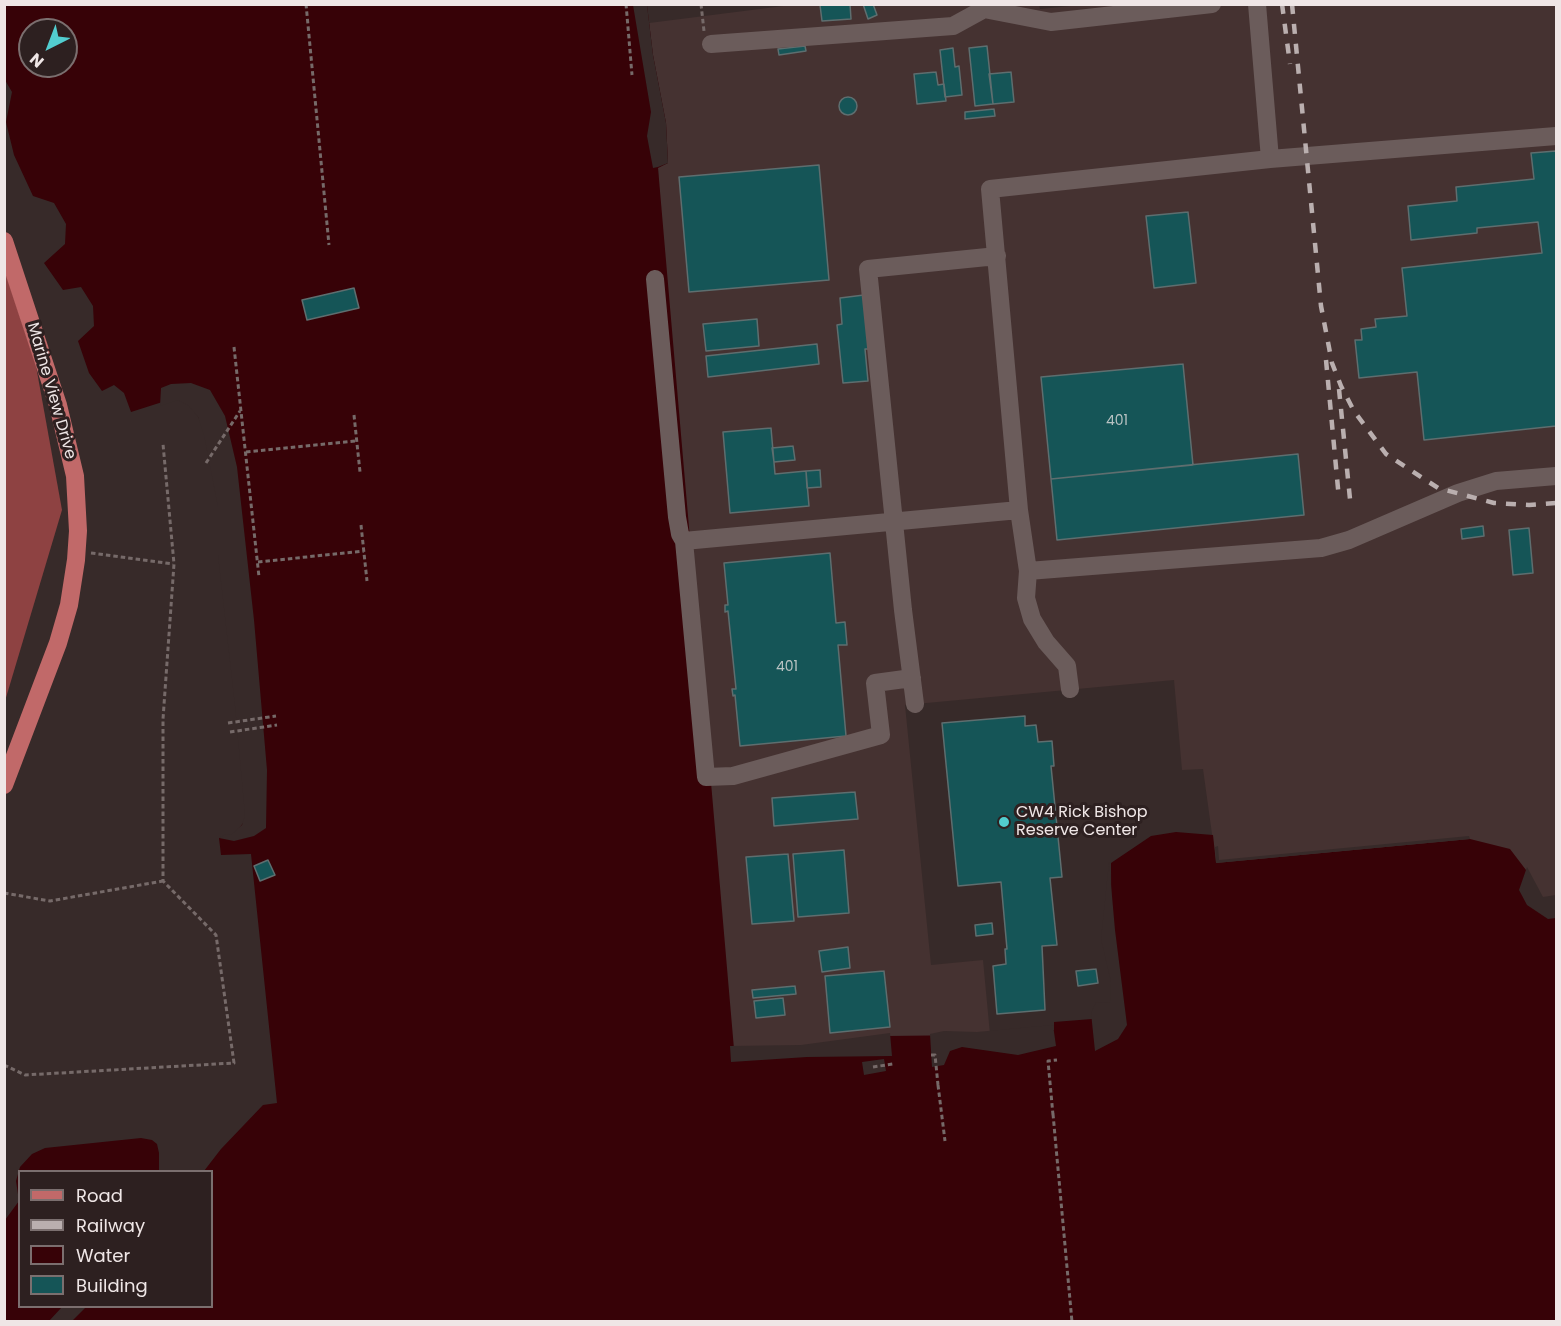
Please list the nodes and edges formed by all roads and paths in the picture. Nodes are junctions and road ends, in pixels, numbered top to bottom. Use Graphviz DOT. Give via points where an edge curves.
graph roads {
  1 [pos="306,4"];
  2 [pos="626,4"];
  3 [pos="701,4"];
  4 [pos="1212,4"];
  5 [pos="1257,4"];
  6 [pos="982,7"];
  7 [pos="711,44"];
  8 [pos="632,75"];
  9 [pos="1557,136"];
  10 [pos="1270,159"];
  11 [pos="4,240"];
  12 [pos="329,245"];
  13 [pos="997,256"];
  14 [pos="655,279"];
  15 [pos="234,347"];
  16 [pos="241,409"];
  17 [pos="354,415"];
  18 [pos="356,441"];
  19 [pos="164,444"];
  20 [pos="246,452"];
  21 [pos="206,463"];
  22 [pos="360,472"];
  23 [pos="1557,476"];
  24 [pos="1019,510"];
  25 [pos="894,521"];
  26 [pos="361,525"];
  27 [pos="684,541"];
  28 [pos="77,551"];
  29 [pos="364,551"];
  30 [pos="257,562"];
  31 [pos="174,564"];
  32 [pos="1028,571"];
  33 [pos="259,577"];
  34 [pos="367,580"];
  35 [pos="912,678"];
  36 [pos="1070,689"];
  37 [pos="915,704"];
  38 [pos="276,716"];
  39 [pos="228,723"];
  40 [pos="277,725"];
  41 [pos="230,732"];
  42 [pos="4,785"];
  43 [pos="163,881"];
  44 [pos="4,893"];
  45 [pos="931,1055"];
  46 [pos="1057,1060"];
  47 [pos="893,1064"];
  48 [pos="4,1065"];
  49 [pos="873,1067"];
  50 [pos="938,1085"];
  51 [pos="940,1099"];
  52 [pos="1053,1114"];
  53 [pos="1054,1127"];
  54 [pos="945,1141"];
  55 [pos="1071,1322"];
  1 -- 12 [label="path"];
  2 -- 8 [label="path"];
  3 -- 7 [label="path" via="704,40"];
  4 -- 6 [label="street" via="1051,22"];
  5 -- 10 [label="street"];
  6 -- 7 [label="street" via="953,26"];
  9 -- 10 [label="street"];
  10 -- 13 [label="street" via="990,189"];
  11 -- 28 [label="main road, Marine View Drive" via="58,405 75,476"];
  13 -- 24 [label="street"];
  13 -- 25 [label="street" via="868,269"];
  14 -- 27 [label="street" via="677,517"];
  15 -- 16 [label="path"];
  16 -- 20 [label="path"];
  16 -- 21 [label="path"];
  17 -- 18 [label="path"];
  18 -- 20 [label="path"];
  18 -- 22 [label="path"];
  19 -- 31 [label="path"];
  20 -- 30 [label="path"];
  23 -- 32 [label="street" via="1496,481 1321,548"];
  24 -- 25 [label="street"];
  24 -- 32 [label="street"];
  25 -- 27 [label="street"];
  25 -- 35 [label="street"];
  26 -- 29 [label="path"];
  27 -- 35 [label="street" via="706,777 733,776 881,735 875,683"];
  28 -- 31 [label="path"];
  28 -- 42 [label="main road, Marine View Drive" via="69,605 58,643"];
  29 -- 30 [label="path"];
  29 -- 34 [label="path"];
  30 -- 33 [label="path"];
  31 -- 43 [label="path" via="164,719"];
  32 -- 36 [label="street" via="1026,598 1032,619 1067,666"];
  35 -- 37 [label="street"];
  38 -- 39 [label="path"];
  40 -- 41 [label="path"];
  43 -- 44 [label="path" via="50,901"];
  43 -- 48 [label="path" via="216,934 234,1063 25,1076"];
  45 -- 51 [label="path" via="934,1054"];
  46 -- 53 [label="path" via="1048,1061"];
  47 -- 49 [label="path"];
  50 -- 51 [label="path"];
  51 -- 54 [label="path"];
  52 -- 53 [label="path"];
  53 -- 55 [label="path"];
}
